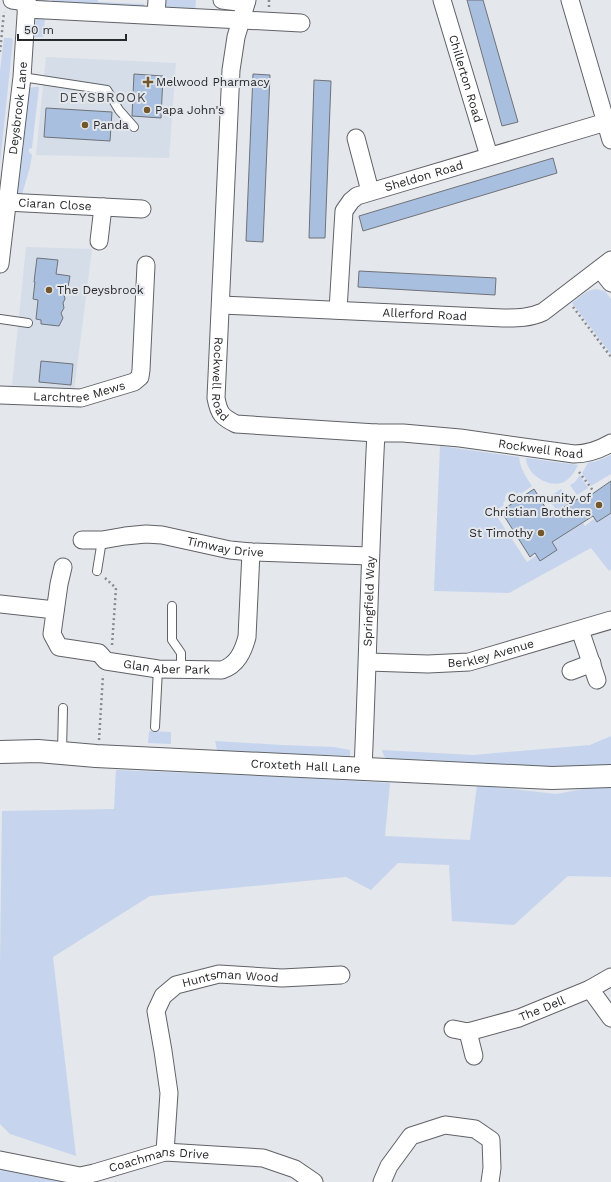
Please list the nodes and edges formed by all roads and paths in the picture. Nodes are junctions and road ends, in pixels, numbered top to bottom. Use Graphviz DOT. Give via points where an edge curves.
graph roads {
  1 [pos="222,0"];
  2 [pos="442,0"];
  3 [pos="570,0"];
  4 [pos="247,1"];
  5 [pos="19,3"];
  6 [pos="157,8"];
  7 [pos="241,20"];
  8 [pos="301,23"];
  9 [pos="0,52"];
  10 [pos="22,77"];
  11 [pos="606,122"];
  12 [pos="134,127"];
  13 [pos="356,138"];
  14 [pos="611,140"];
  15 [pos="489,156"];
  16 [pos="370,191"];
  17 [pos="6,202"];
  18 [pos="103,207"];
  19 [pos="142,209"];
  20 [pos="99,241"];
  21 [pos="0,264"];
  22 [pos="146,265"];
  23 [pos="605,265"];
  24 [pos="611,283"];
  25 [pos="564,296"];
  26 [pos="221,305"];
  27 [pos="338,310"];
  28 [pos="0,319"];
  29 [pos="28,323"];
  30 [pos="611,357"];
  31 [pos="0,395"];
  32 [pos="376,433"];
  33 [pos="611,443"];
  34 [pos="579,472"];
  35 [pos="594,492"];
  36 [pos="82,540"];
  37 [pos="102,540"];
  38 [pos="251,552"];
  39 [pos="370,556"];
  40 [pos="63,567"];
  41 [pos="97,571"];
  42 [pos="0,604"];
  43 [pos="172,606"];
  44 [pos="55,610"];
  45 [pos="611,620"];
  46 [pos="580,630"];
  47 [pos="108,661"];
  48 [pos="368,662"];
  49 [pos="592,663"];
  50 [pos="158,669"];
  51 [pos="181,670"];
  52 [pos="571,671"];
  53 [pos="598,680"];
  54 [pos="63,708"];
  55 [pos="155,727"];
  56 [pos="0,752"];
  57 [pos="62,753"];
  58 [pos="96,756"];
  59 [pos="363,769"];
  60 [pos="611,776"];
  61 [pos="341,974"];
  62 [pos="611,976"];
  63 [pos="590,989"];
  64 [pos="611,1018"];
  65 [pos="474,1056"];
  66 [pos="165,1152"];
  67 [pos="0,1160"];
  68 [pos="314,1182"];
  69 [pos="382,1182"];
  70 [pos="490,1182"];
  1 -- 4 [label="street, Rockwell Road"];
  2 -- 15 [label="street, Chillerton Road"];
  3 -- 11 [label="street"];
  4 -- 7 [label="street, Rockwell Road"];
  5 -- 6 [label="street"];
  5 -- 9 [label="path"];
  5 -- 10 [label="street, Deysbrook Lane"];
  6 -- 7 [label="street"];
  7 -- 8 [label="street"];
  7 -- 26 [label="street, Rockwell Road" via="231,70"];
  10 -- 12 [label="lane" via="107,90 119,110"];
  10 -- 17 [label="street, Deysbrook Lane"];
  11 -- 14 [label="street"];
  11 -- 15 [label="street, Sheldon Road"];
  13 -- 16 [label="street"];
  15 -- 16 [label="street, Sheldon Road"];
  16 -- 27 [label="street, Sheldon Road" via="357,196 344,212"];
  17 -- 18 [label="street, Ciaran Close"];
  17 -- 21 [label="street, Deysbrook Lane"];
  18 -- 19 [label="street, Ciaran Close"];
  18 -- 20 [label="street, Ciaran Close"];
  22 -- 31 [label="street, Larchtree Mews" via="140,377 134,382 81,398"];
  23 -- 24 [label="street"];
  23 -- 25 [label="street, Allerford Road"];
  25 -- 27 [label="street, Allerford Road" via="543,312 527,318"];
  25 -- 30 [label="path"];
  26 -- 27 [label="street, Allerford Road"];
  26 -- 32 [label="street, Rockwell Road" via="216,398 221,415 241,425"];
  28 -- 29 [label="lane"];
  32 -- 33 [label="street, Rockwell Road" via="460,438 574,454 593,452"];
  32 -- 39 [label="street, Springfield Way"];
  34 -- 35 [label="path"];
  36 -- 37 [label="street, Timway Drive"];
  37 -- 38 [label="street, Timway Drive" via="146,534 162,535"];
  37 -- 41 [label="lane"];
  38 -- 39 [label="street, Timway Drive"];
  38 -- 51 [label="street, Glan Aber Park" via="247,637 241,654 230,668"];
  39 -- 48 [label="street, Springfield Way"];
  40 -- 44 [label="street"];
  41 -- 47 [label="path" via="116,588"];
  42 -- 44 [label="street"];
  43 -- 51 [label="lane" via="172,640 181,653"];
  44 -- 47 [label="street, Glan Aber Park" via="52,634 59,647 99,653"];
  45 -- 46 [label="street, Berkley Avenue"];
  46 -- 48 [label="street, Berkley Avenue" via="469,662"];
  46 -- 49 [label="street"];
  47 -- 50 [label="street, Glan Aber Park"];
  47 -- 58 [label="path" via="103,668"];
  48 -- 59 [label="street, Springfield Way"];
  49 -- 52 [label="street"];
  49 -- 53 [label="street"];
  50 -- 51 [label="street, Glan Aber Park"];
  50 -- 55 [label="lane"];
  54 -- 57 [label="lane"];
  56 -- 57 [label="street, Croxteth Hall Lane"];
  57 -- 58 [label="street, Croxteth Hall Lane"];
  58 -- 59 [label="street, Croxteth Hall Lane"];
  59 -- 60 [label="street, Croxteth Hall Lane" via="552,778"];
  61 -- 66 [label="street, Huntsman Wood" via="282,978 219,974 176,985 164,996 156,1011 169,1093"];
  62 -- 63 [label="street, The Dell"];
  63 -- 64 [label="street"];
  63 -- 65 [label="street, The Dell" via="519,1018 461,1031"];
  66 -- 67 [label="street, Coachmans Drive" via="80,1176"];
  66 -- 68 [label="street, Coachmans Drive" via="263,1158 295,1169"];
  69 -- 70 [label="street" via="389,1166 411,1136 445,1125 475,1128 491,1140"];
}
